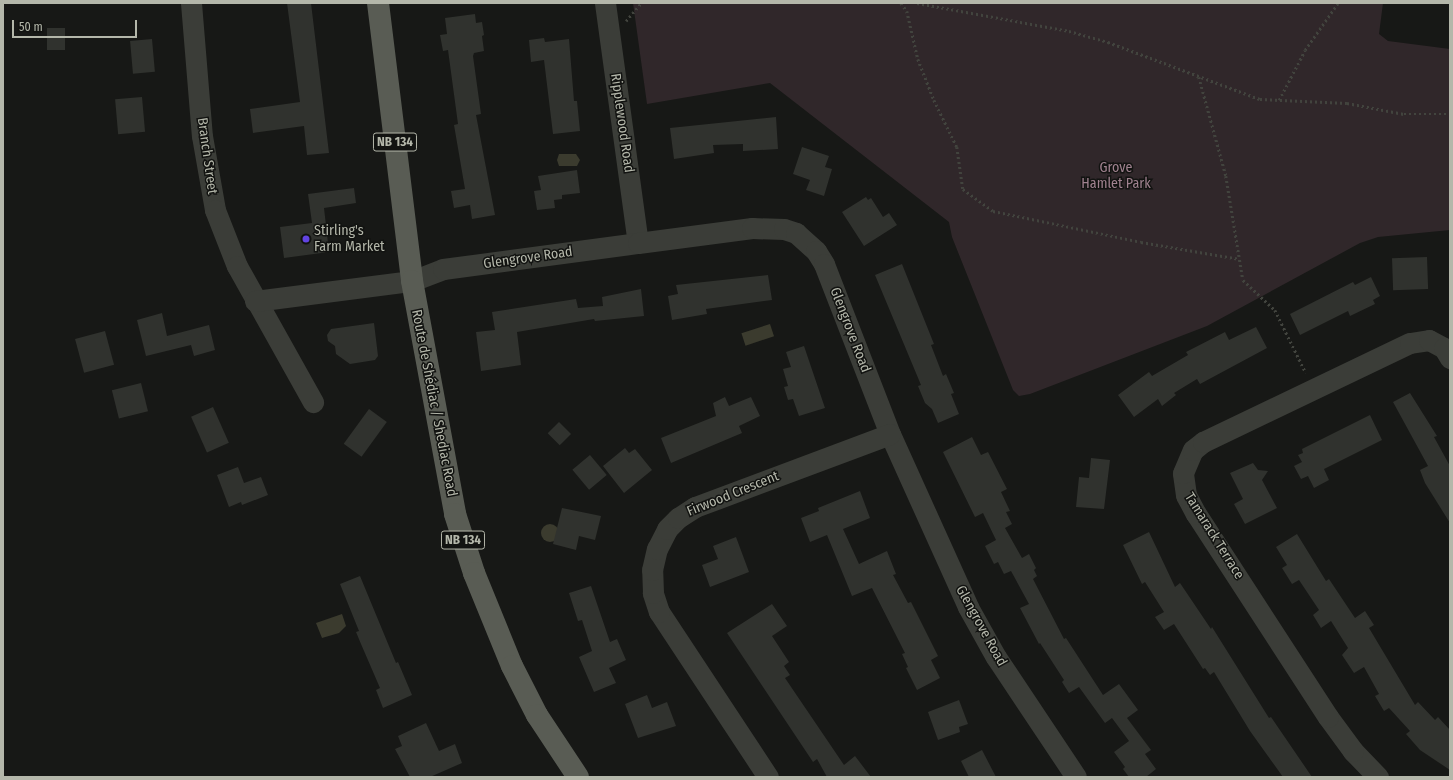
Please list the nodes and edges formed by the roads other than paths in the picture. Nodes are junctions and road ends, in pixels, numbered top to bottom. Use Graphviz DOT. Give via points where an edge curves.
graph roads {
  1 [pos="191,3"];
  2 [pos="378,3"];
  3 [pos="605,3"];
  4 [pos="638,243"];
  5 [pos="412,281"];
  6 [pos="255,301"];
  7 [pos="1450,358"];
  8 [pos="313,402"];
  9 [pos="890,434"];
  10 [pos="578,777"];
  11 [pos="768,777"];
  12 [pos="1076,777"];
  13 [pos="1378,777"];
  1 -- 6 [label="street, Branch Street" via="202,136 215,210 237,266"];
  2 -- 5 [label="main road, Route de Shédiac / Shediac Road / NB 134"];
  3 -- 4 [label="street, Ripplewood Road"];
  4 -- 5 [label="street, Glengrove Road" via="443,269"];
  4 -- 9 [label="street, Glengrove Road" via="752,228 784,229 796,233 816,251 824,264"];
  5 -- 6 [label="street"];
  5 -- 10 [label="main road, Route de Shédiac / Shediac Road / NB 134" via="442,456 455,514 474,572 512,666 537,715"];
  6 -- 8 [label="street, Branch Street"];
  7 -- 13 [label="street, Tamarack Terrace" via="1437,343 1421,339 1203,442 1193,450 1186,461 1182,485 1196,514 1328,717 1353,751"];
  9 -- 11 [label="street, Firwood Crescent" via="695,508 678,518 667,529 658,549 652,570 653,593 659,612"];
  9 -- 12 [label="street, Glengrove Road" via="968,607 996,657"];
}
